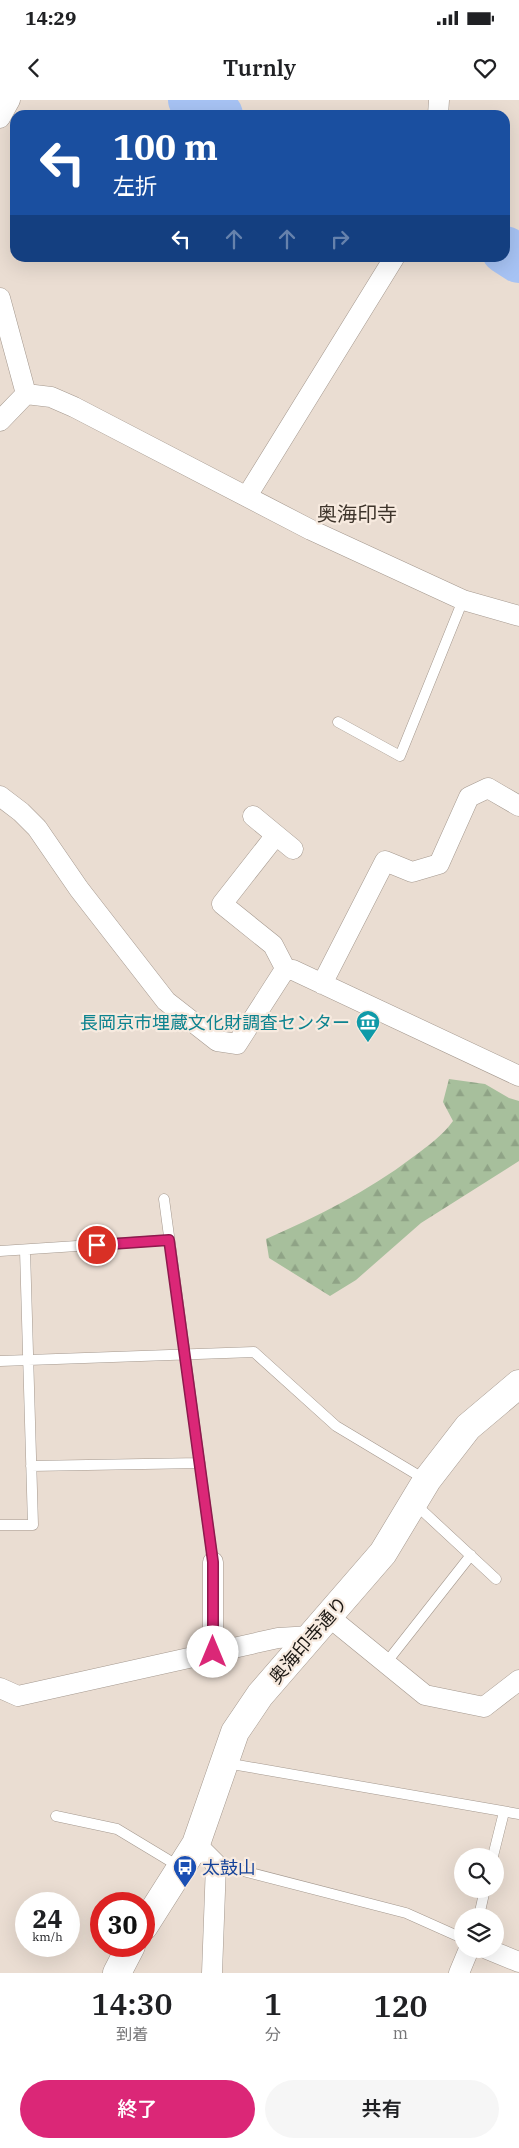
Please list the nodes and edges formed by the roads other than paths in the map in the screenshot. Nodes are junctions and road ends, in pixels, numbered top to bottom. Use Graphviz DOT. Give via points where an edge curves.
graph roads {
  1 [pos="10,100"];
  2 [pos="0,118"];
  3 [pos="392,262"];
  4 [pos="0,298"];
  5 [pos="26,394"];
  6 [pos="0,421"];
  7 [pos="247,496"];
  8 [pos="463,600"];
  9 [pos="519,616"];
  10 [pos="338,722"];
  11 [pos="0,796"];
  12 [pos="519,806"];
  13 [pos="254,816"];
  14 [pos="276,835"];
  15 [pos="293,849"];
  16 [pos="286,970"];
  17 [pos="322,984"];
  18 [pos="519,1076"];
  19 [pos="164,1199"];
  20 [pos="169,1240"];
  21 [pos="25,1250"];
  22 [pos="0,1251"];
  23 [pos="185,1354"];
  24 [pos="28,1359"];
  25 [pos="0,1361"];
  26 [pos="519,1384"];
  27 [pos="200,1463"];
  28 [pos="31,1466"];
  29 [pos="420,1492"];
  30 [pos="0,1526"];
  31 [pos="471,1555"];
  32 [pos="213,1562"];
  33 [pos="496,1579"];
  34 [pos="320,1626"];
  35 [pos="213,1652"];
  36 [pos="386,1664"];
  37 [pos="519,1680"];
  38 [pos="0,1688"];
  39 [pos="225,1763"];
  40 [pos="504,1812"];
  41 [pos="519,1814"];
  42 [pos="56,1816"];
  43 [pos="196,1844"];
  44 [pos="495,1848"];
  45 [pos="216,1864"];
  46 [pos="180,1868"];
  47 [pos="155,1908"];
  48 [pos="454,1934"];
  49 [pos="504,1956"];
  50 [pos="125,1957"];
  51 [pos="466,1958"];
  52 [pos="519,1962"];
  53 [pos="117,1973"];
  54 [pos="212,1973"];
  55 [pos="459,1973"];
  1 -- 2 [label="street"];
  3 -- 7 [label="street"];
  4 -- 5 [label="street"];
  5 -- 6 [label="street"];
  5 -- 7 [label="street" via="51,397 74,407"];
  7 -- 8 [label="street" via="311,530"];
  8 -- 9 [label="street"];
  8 -- 10 [label="lane" via="400,756"];
  11 -- 16 [label="street" via="37,828 79,889 166,1001 217,1041 237,1044"];
  12 -- 17 [label="street" via="488,788 469,797 439,864 412,872 385,861"];
  13 -- 14 [label="street"];
  14 -- 15 [label="street"];
  14 -- 16 [label="street" via="222,904 273,945"];
  16 -- 17 [label="street"];
  17 -- 18 [label="street"];
  19 -- 20 [label="lane"];
  20 -- 21 [label="lane"];
  20 -- 23 [label="lane"];
  21 -- 22 [label="lane"];
  21 -- 24 [label="lane"];
  23 -- 24 [label="lane"];
  23 -- 27 [label="lane"];
  23 -- 29 [label="lane" via="254,1352 336,1426"];
  24 -- 25 [label="lane"];
  24 -- 28 [label="lane"];
  26 -- 29 [label="street, 奥海印寺通り" via="468,1427"];
  27 -- 28 [label="lane"];
  27 -- 32 [label="lane"];
  28 -- 30 [label="lane" via="33,1525"];
  29 -- 31 [label="lane"];
  29 -- 34 [label="street, 奥海印寺通り" via="383,1553"];
  31 -- 33 [label="lane"];
  31 -- 36 [label="lane"];
  32 -- 35 [label="street"];
  34 -- 35 [label="street"];
  34 -- 36 [label="street"];
  34 -- 39 [label="street, 奥海印寺通り" via="260,1695 236,1732"];
  35 -- 38 [label="street" via="18,1696"];
  36 -- 37 [label="street" via="425,1695 484,1707"];
  39 -- 40 [label="lane"];
  39 -- 43 [label="street, 奥海印寺通り"];
  40 -- 41 [label="lane"];
  40 -- 44 [label="lane"];
  42 -- 46 [label="lane" via="117,1829"];
  43 -- 45 [label="street"];
  43 -- 46 [label="street, 奥海印寺通り"];
  45 -- 48 [label="lane" via="406,1913"];
  45 -- 54 [label="street"];
  46 -- 47 [label="street, 奥海印寺通り"];
  49 -- 52 [label="street"];
  50 -- 53 [label="street"];
  51 -- 55 [label="street"];
}
